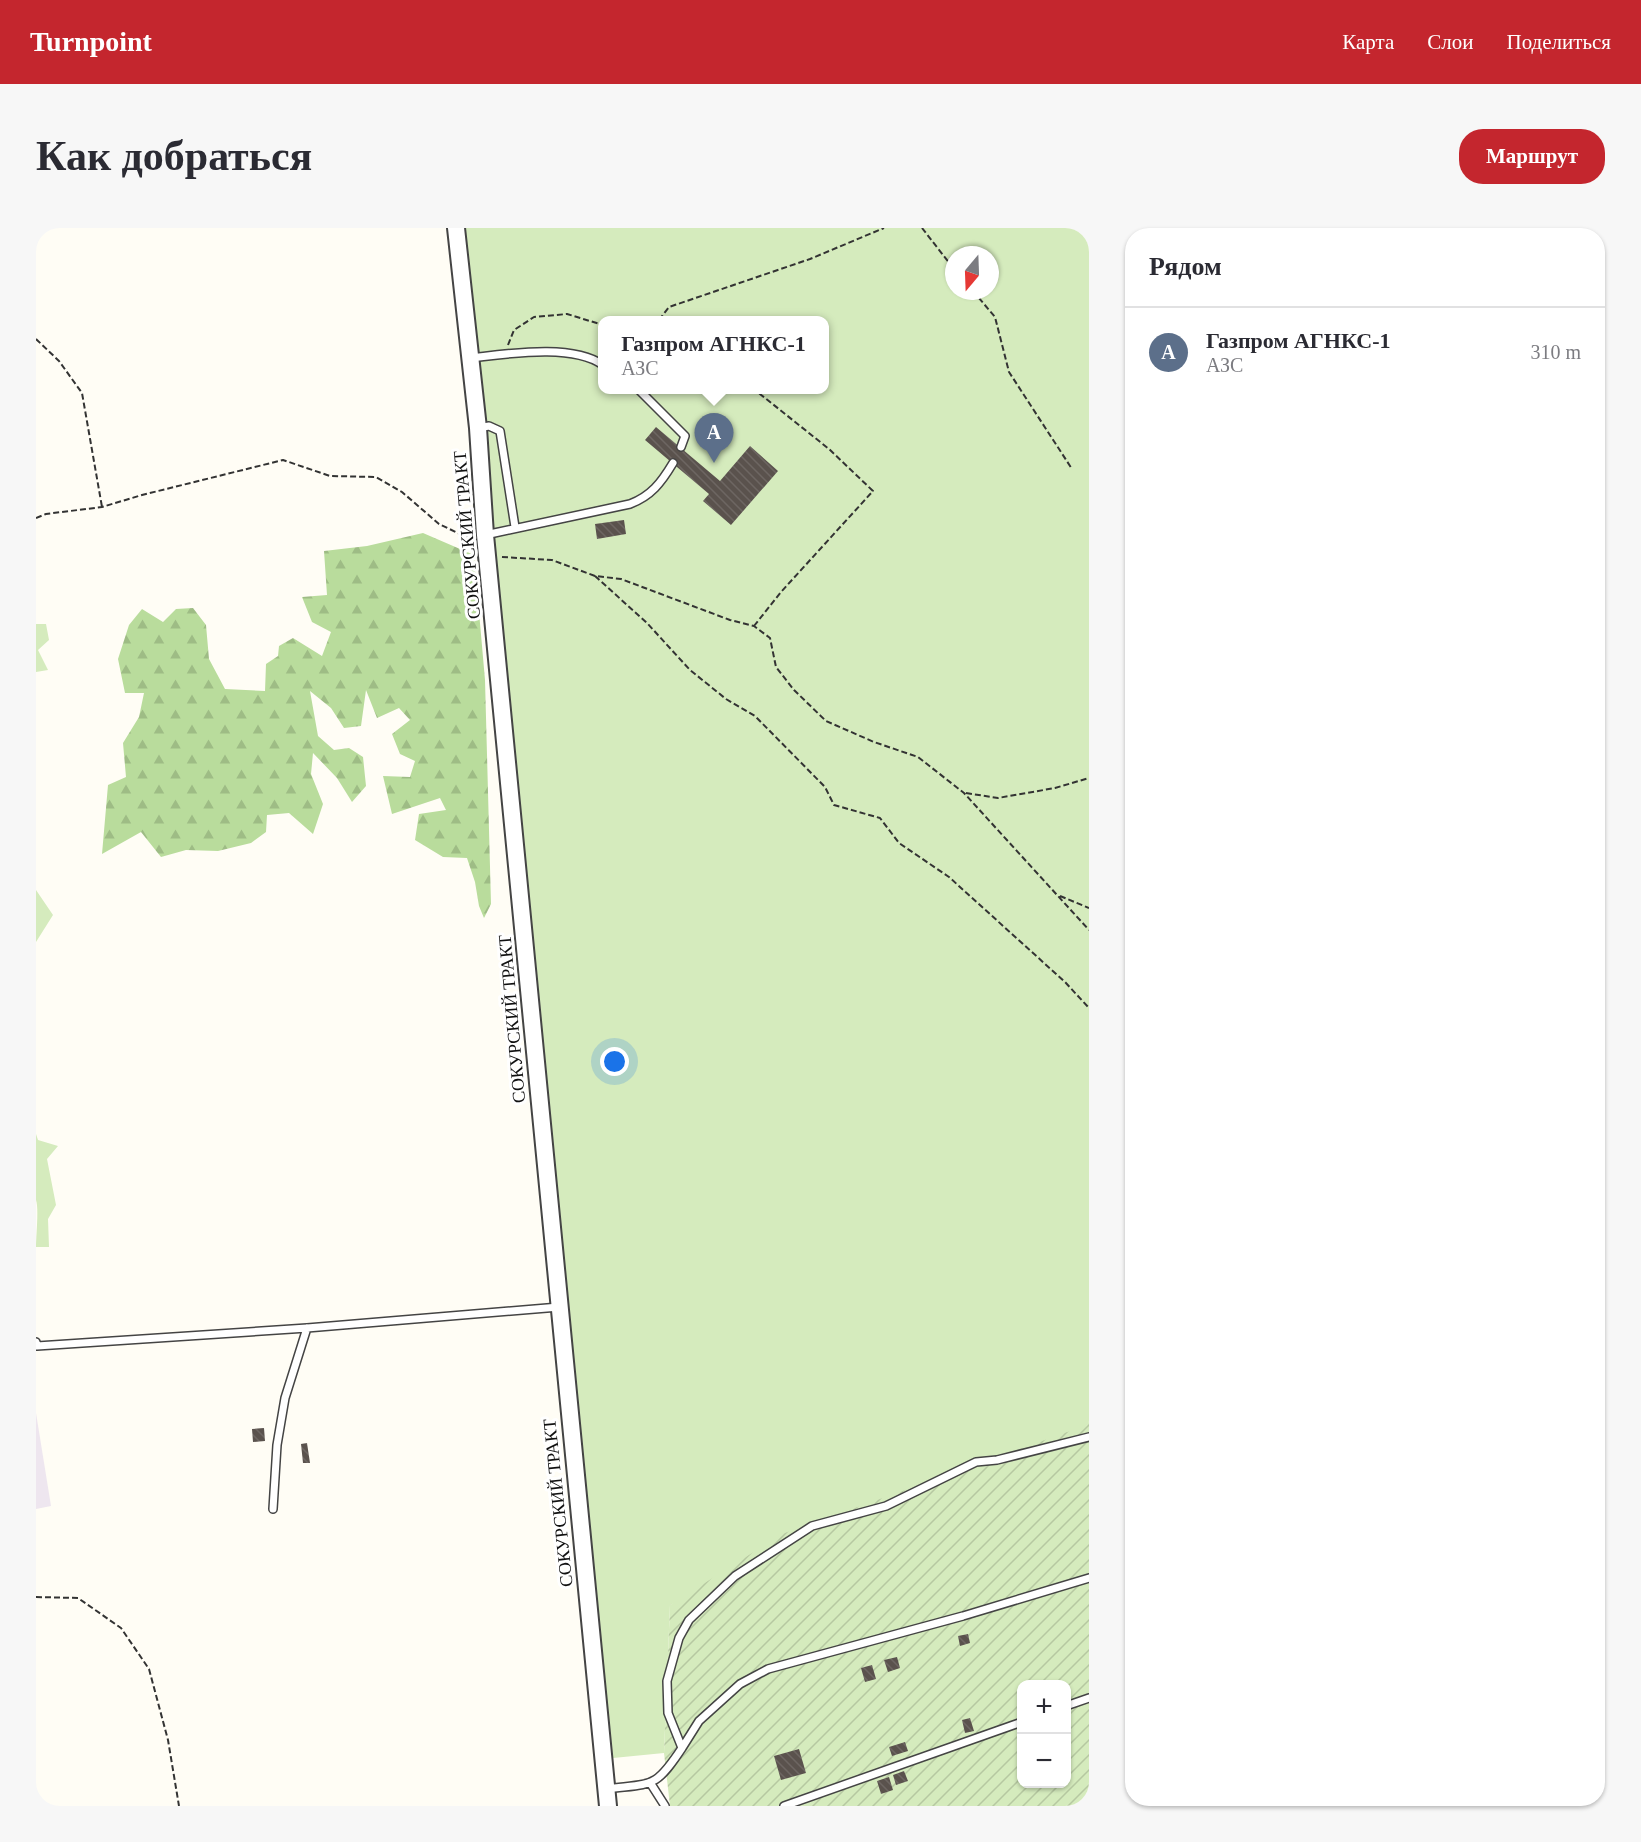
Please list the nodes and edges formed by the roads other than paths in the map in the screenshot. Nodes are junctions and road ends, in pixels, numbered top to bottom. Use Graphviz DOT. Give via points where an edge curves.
graph roads {
  1 [pos="456,228"];
  2 [pos="469,358"];
  3 [pos="598,361"];
  4 [pos="643,394"];
  5 [pos="478,428"];
  6 [pos="681,447"];
  7 [pos="673,463"];
  8 [pos="515,527"];
  9 [pos="485,535"];
  10 [pos="559,1306"];
  11 [pos="307,1328"];
  12 [pos="36,1342"];
  13 [pos="1089,1437"];
  14 [pos="273,1509"];
  15 [pos="1089,1578"];
  16 [pos="1089,1698"];
  17 [pos="1071,1704"];
  18 [pos="1017,1724"];
  19 [pos="682,1748"];
  20 [pos="651,1784"];
  21 [pos="607,1798"];
  22 [pos="665,1806"];
  23 [pos="784,1806"];
  1 -- 2 [label="street, СОКУРСКИЙ ТРАКТ"];
  2 -- 3 [label="lane" via="552,350"];
  2 -- 5 [label="street, СОКУРСКИЙ ТРАКТ"];
  4 -- 6 [label="lane" via="685,436"];
  5 -- 8 [label="lane" via="489,426 500,431"];
  5 -- 9 [label="street, СОКУРСКИЙ ТРАКТ"];
  7 -- 8 [label="lane" via="646,498"];
  8 -- 9 [label="lane"];
  9 -- 10 [label="street, СОКУРСКИЙ ТРАКТ"];
  10 -- 11 [label="lane"];
  10 -- 21 [label="street, СОКУРСКИЙ ТРАКТ"];
  11 -- 12 [label="lane" via="37,1346"];
  11 -- 14 [label="lane" via="285,1398"];
  13 -- 19 [label="lane" via="976,1462 886,1506 812,1526 735,1576 689,1620 679,1638 667,1682 668,1713"];
  15 -- 19 [label="lane" via="768,1669 740,1684 699,1721"];
  16 -- 17 [label="lane"];
  18 -- 23 [label="lane"];
  19 -- 20 [label="lane" via="665,1774"];
  20 -- 21 [label="lane"];
  20 -- 22 [label="lane"];
}
